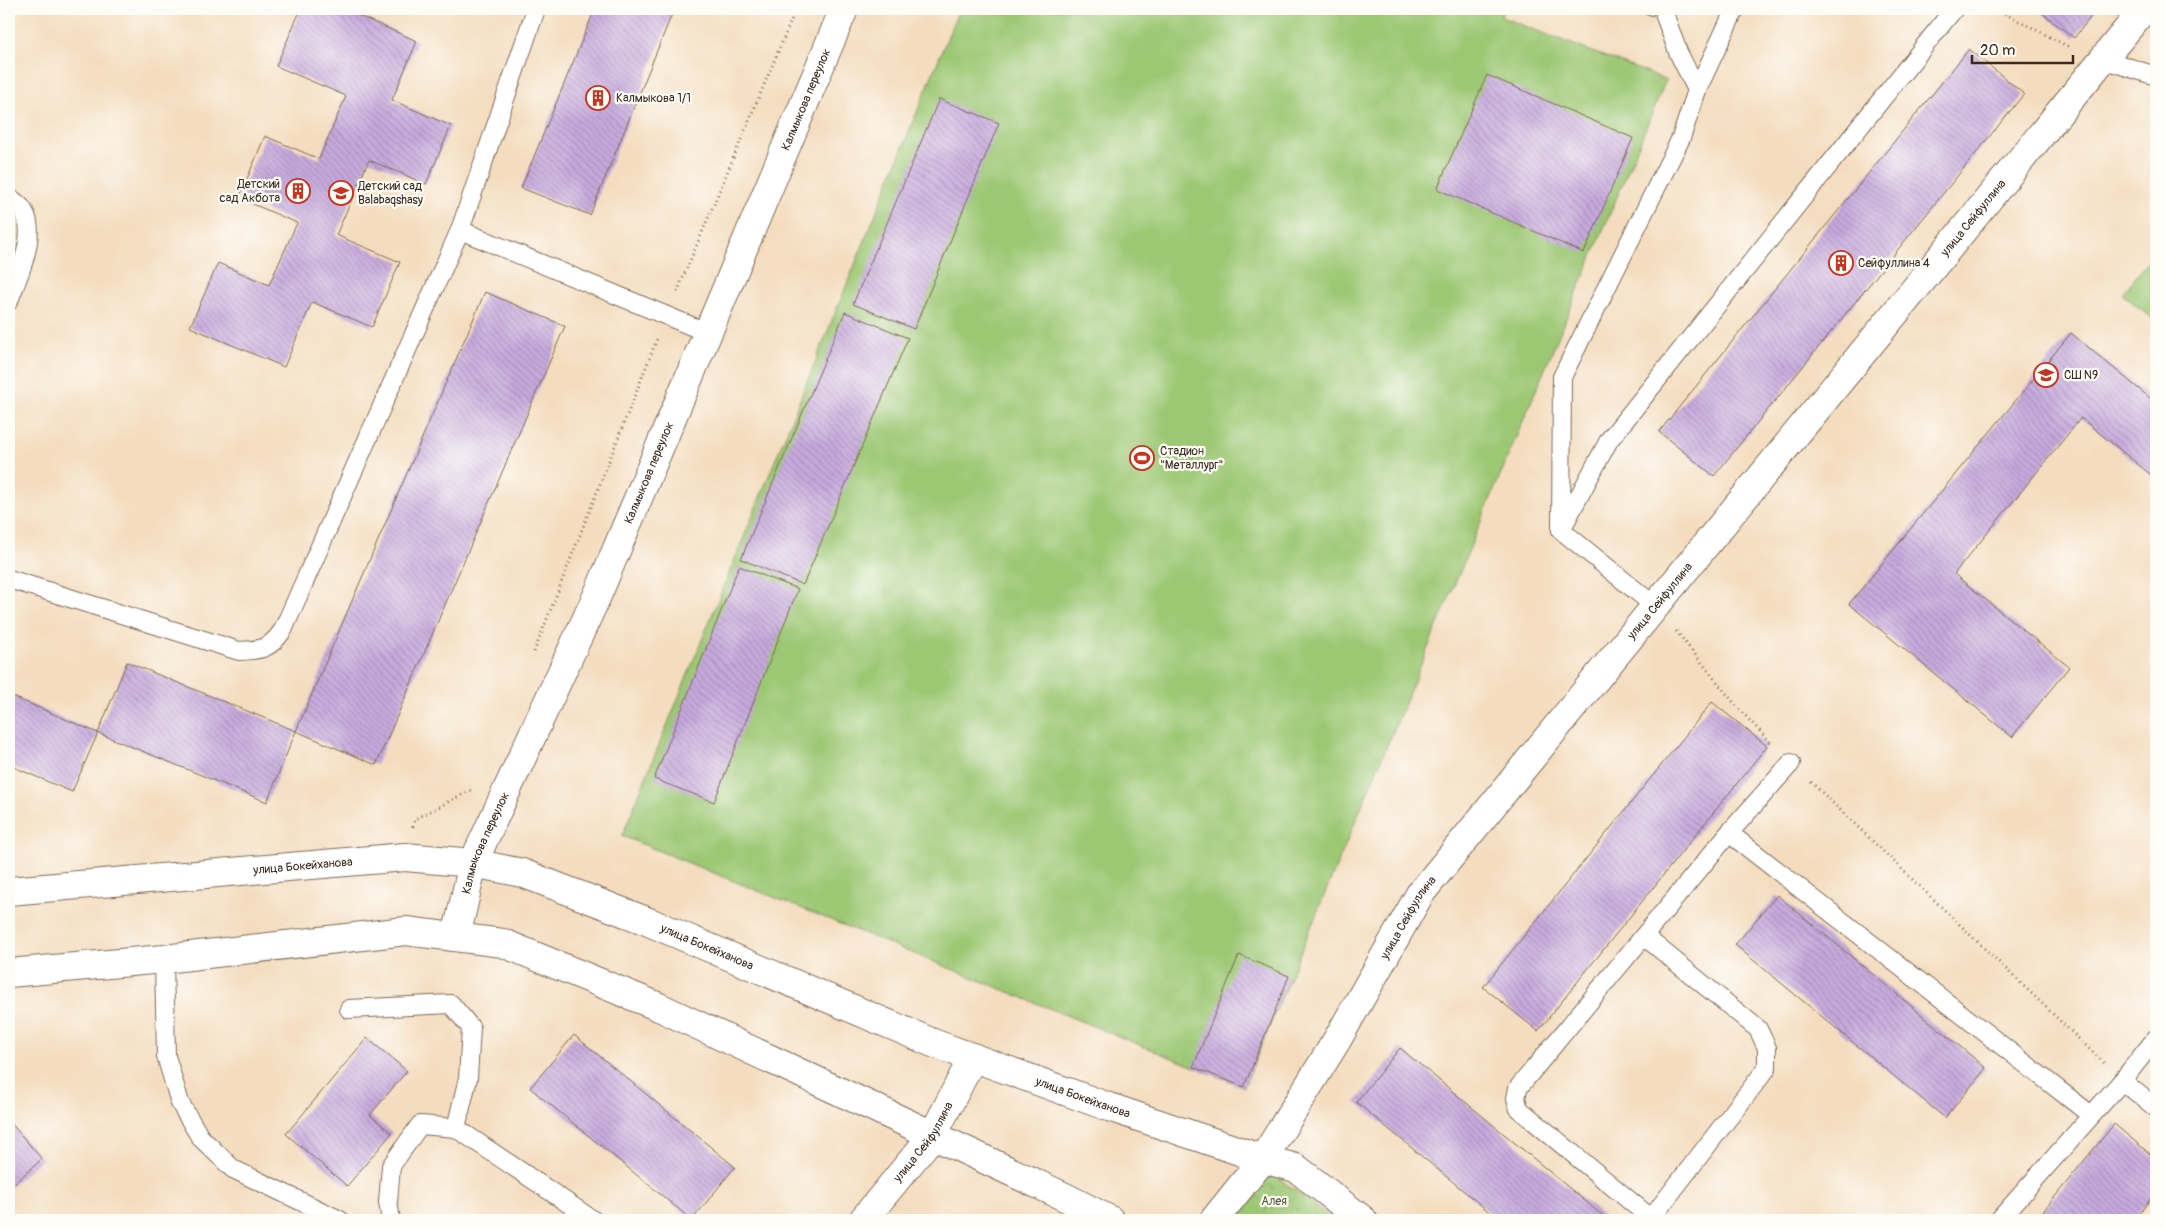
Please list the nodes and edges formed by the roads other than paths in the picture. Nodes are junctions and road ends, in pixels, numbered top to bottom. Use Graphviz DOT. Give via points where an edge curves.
graph roads {
  1 [pos="536,9"];
  2 [pos="844,9"];
  3 [pos="1667,9"];
  4 [pos="1735,9"];
  5 [pos="1954,9"];
  6 [pos="2144,9"];
  7 [pos="2102,59"];
  8 [pos="2156,76"];
  9 [pos="1697,90"];
  10 [pos="9,198"];
  11 [pos="460,230"];
  12 [pos="9,301"];
  13 [pos="708,333"];
  14 [pos="1561,530"];
  15 [pos="9,579"];
  16 [pos="1656,608"];
  17 [pos="1791,763"];
  18 [pos="1729,833"];
  19 [pos="473,863"];
  20 [pos="9,891"];
  21 [pos="1644,936"];
  22 [pos="456,938"];
  23 [pos="164,959"];
  24 [pos="9,973"];
  25 [pos="350,1009"];
  26 [pos="2156,1038"];
  27 [pos="973,1057"];
  28 [pos="2122,1081"];
  29 [pos="2156,1108"];
  30 [pos="2091,1115"];
  31 [pos="456,1128"];
  32 [pos="933,1136"];
  33 [pos="1263,1159"];
  34 [pos="340,1220"];
  35 [pos="391,1220"];
  36 [pos="593,1220"];
  37 [pos="864,1220"];
  38 [pos="1110,1220"];
  39 [pos="1214,1220"];
  40 [pos="1363,1220"];
  41 [pos="1651,1220"];
  42 [pos="1999,1220"];
  1 -- 11 [label="lane"];
  2 -- 13 [label="street, Калмыкова переулок"];
  3 -- 9 [label="lane" via="1664,16"];
  4 -- 9 [label="lane"];
  5 -- 14 [label="lane" via="1609,440"];
  6 -- 7 [label="street, улица Сейфуллина"];
  7 -- 8 [label="lane"];
  7 -- 16 [label="street, улица Сейфуллина"];
  9 -- 14 [label="lane" via="1681,138 1562,377"];
  10 -- 12 [label="lane" via="23,212 30,236"];
  11 -- 13 [label="lane"];
  11 -- 15 [label="lane" via="284,630 275,643 265,648 239,651"];
  13 -- 19 [label="street, Калмыкова переулок" via="597,596"];
  14 -- 16 [label="lane"];
  16 -- 33 [label="street, улица Сейфуллина" via="1420,894 1337,1040"];
  17 -- 18 [label="lane"];
  18 -- 21 [label="lane"];
  18 -- 30 [label="lane"];
  19 -- 20 [label="street, улица Бокейханова" via="405,857"];
  19 -- 22 [label="street, Калмыкова переулок"];
  19 -- 27 [label="street, улица Бокейханова" via="522,873 613,908 933,1044"];
  21 -- 41 [label="lane" via="1758,1029 1767,1048 1767,1068"];
  21 -- 41 [label="lane" via="1518,1088 1516,1098 1519,1109"];
  22 -- 23 [label="street" via="406,931"];
  22 -- 32 [label="street" via="503,943 650,1003"];
  23 -- 24 [label="street"];
  23 -- 34 [label="lane" via="166,1056 180,1103 200,1137 233,1169"];
  25 -- 31 [label="lane" via="450,1004 471,1028 468,1078"];
  26 -- 28 [label="lane"];
  27 -- 32 [label="street, улица Сейфуллина"];
  27 -- 33 [label="street, улица Бокейханова"];
  28 -- 29 [label="lane"];
  28 -- 30 [label="lane"];
  30 -- 42 [label="lane"];
  31 -- 35 [label="lane" via="420,1125 391,1166 388,1202"];
  31 -- 36 [label="lane"];
  32 -- 37 [label="street, улица Сейфуллина"];
  32 -- 38 [label="street"];
  33 -- 39 [label="street, улица Сейфуллина"];
  33 -- 40 [label="street, улица Бокейханова" via="1296,1168"];
}
